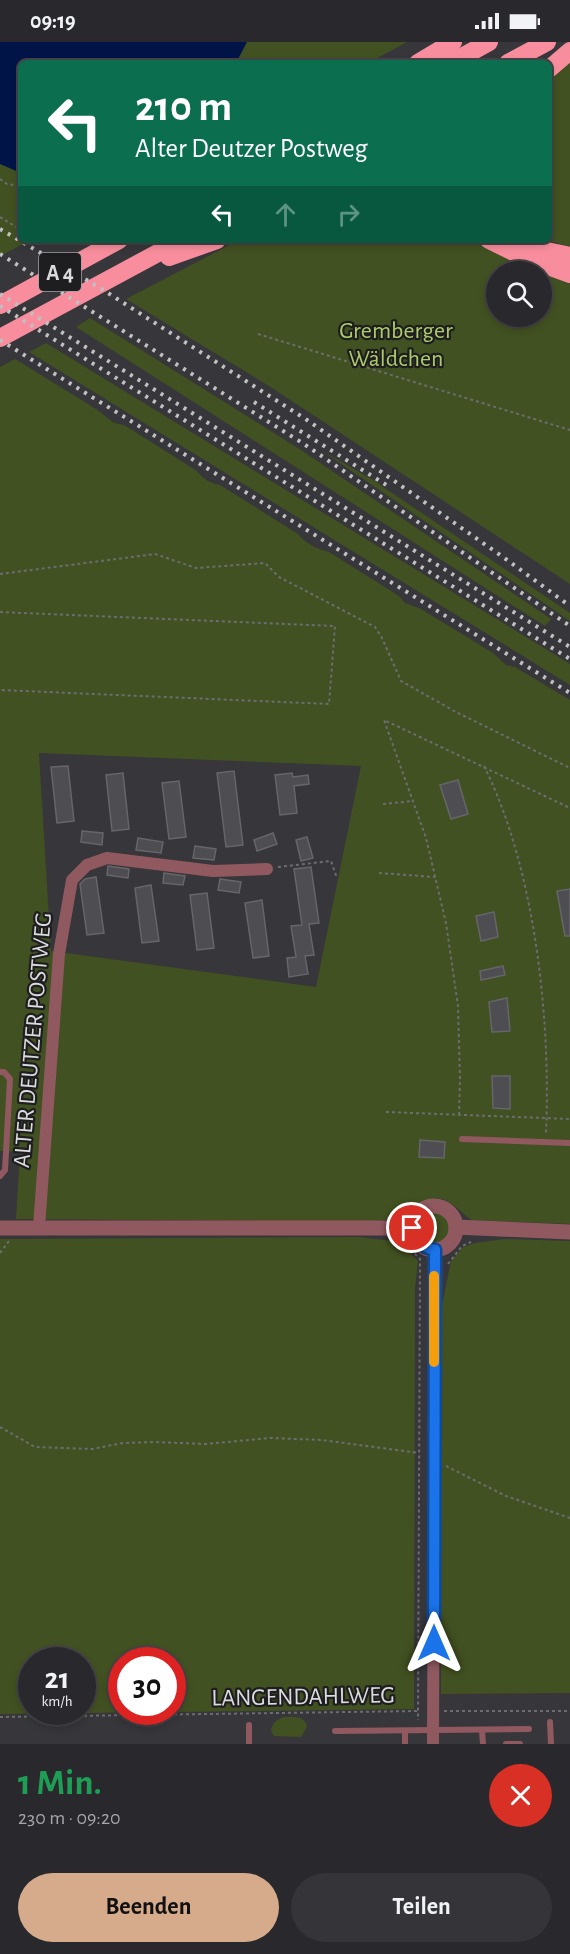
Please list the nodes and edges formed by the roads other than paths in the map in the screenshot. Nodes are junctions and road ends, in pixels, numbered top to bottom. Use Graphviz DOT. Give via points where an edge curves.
graph roads {
  1 [pos="453,42"];
  2 [pos="489,42"];
  3 [pos="547,42"];
  4 [pos="570,51"];
  5 [pos="423,60"];
  6 [pos="456,60"];
  7 [pos="514,60"];
  8 [pos="552,60"];
  9 [pos="552,66"];
  10 [pos="114,243"];
  11 [pos="176,243"];
  12 [pos="209,243"];
  13 [pos="495,243"];
  14 [pos="530,243"];
  15 [pos="570,256"];
  16 [pos="570,274"];
  17 [pos="116,276"];
  18 [pos="0,305"];
  19 [pos="0,338"];
  20 [pos="267,869"];
  21 [pos="0,1072"];
  22 [pos="462,1139"];
  23 [pos="570,1143"];
  24 [pos="0,1176"];
  25 [pos="39,1227"];
  26 [pos="456,1227"];
  27 [pos="412,1228"];
  28 [pos="570,1232"];
  29 [pos="6,1233"];
  30 [pos="435,1250"];
  31 [pos="550,1722"];
  32 [pos="249,1725"];
  33 [pos="529,1730"];
  34 [pos="335,1731"];
  35 [pos="482,1731"];
  36 [pos="405,1732"];
  37 [pos="433,1738"];
  38 [pos="249,1744"];
  39 [pos="405,1744"];
  40 [pos="483,1744"];
  41 [pos="507,1744"];
  42 [pos="520,1744"];
  43 [pos="551,1744"];
  1 -- 5 [label="highway"];
  2 -- 6 [label="highway"];
  3 -- 7 [label="highway"];
  4 -- 8 [label="highway"];
  4 -- 9 [label="highway"];
  10 -- 18 [label="highway, A 4"];
  11 -- 17 [label="highway, A 4"];
  12 -- 17 [label="highway"];
  13 -- 16 [label="highway"];
  14 -- 15 [label="highway"];
  17 -- 19 [label="highway, A 4"];
  20 -- 25 [label="street, ALTER DEUTZER POSTWEG" via="213,871 107,858 87,865 72,880 59,954"];
  21 -- 24 [label="lane" via="10,1079 5,1170"];
  22 -- 23 [label="lane"];
  25 -- 27 [label="street"];
  25 -- 29 [label="street"];
  26 -- 27 [label="street" via="449,1212 434,1206 418,1212"];
  26 -- 28 [label="street"];
  26 -- 30 [label="street" via="450,1243"];
  27 -- 30 [label="street" via="419,1243"];
  30 -- 37 [label="street"];
  31 -- 43 [label="lane"];
  32 -- 38 [label="lane"];
  33 -- 35 [label="lane"];
  34 -- 36 [label="lane"];
  35 -- 37 [label="lane"];
  35 -- 40 [label="lane"];
  36 -- 37 [label="lane" via="418,1731"];
  36 -- 39 [label="lane"];
  41 -- 42 [label="lane"];
}
